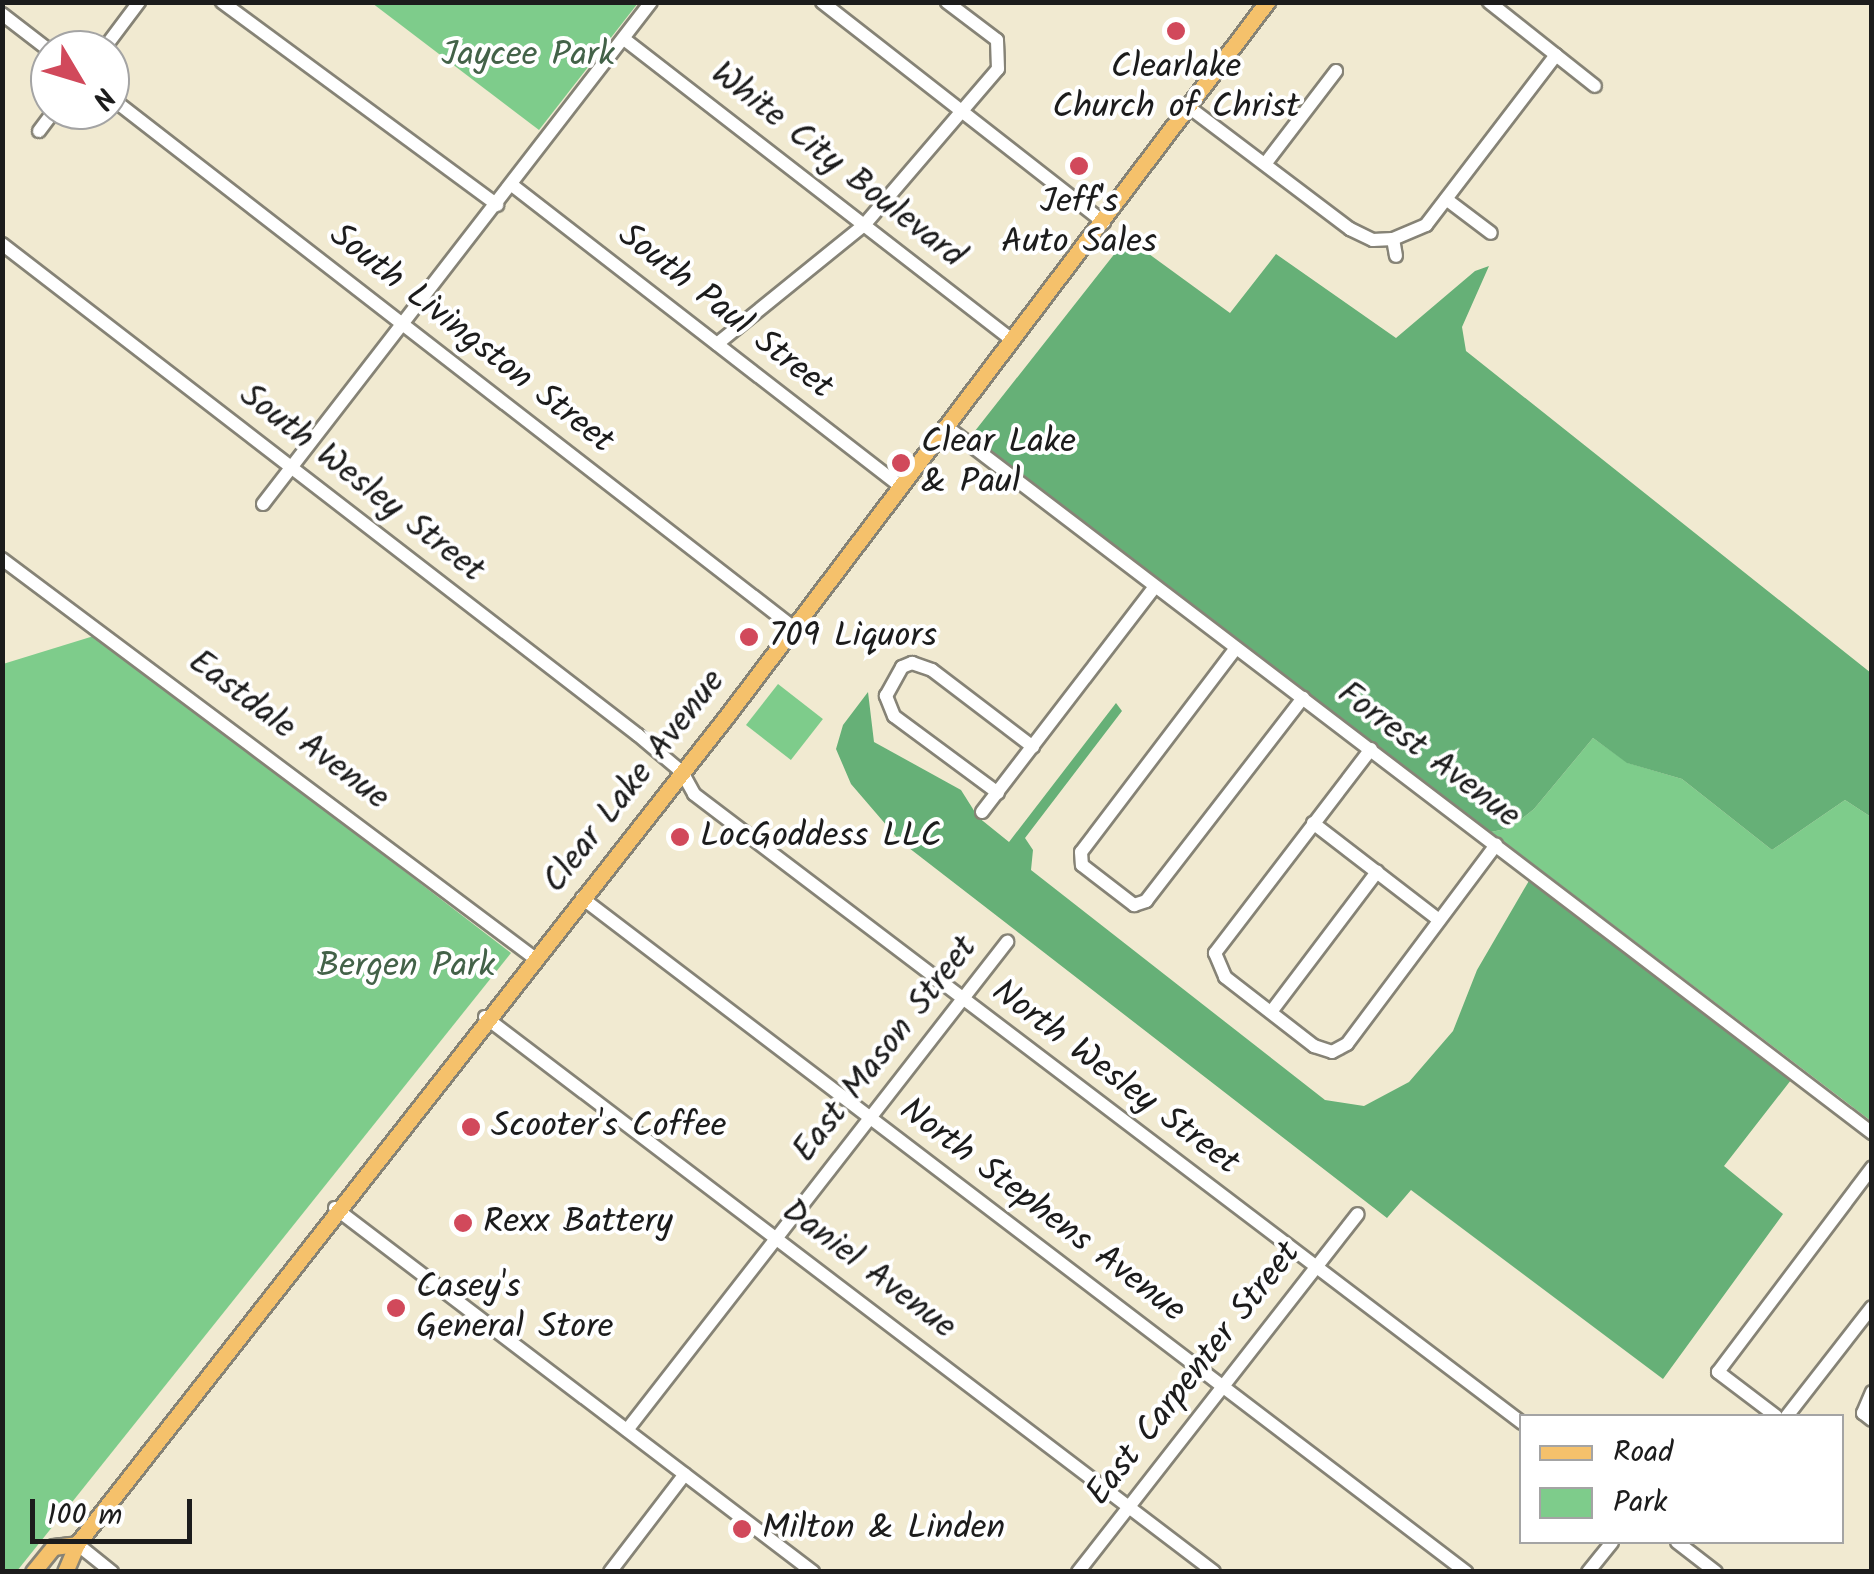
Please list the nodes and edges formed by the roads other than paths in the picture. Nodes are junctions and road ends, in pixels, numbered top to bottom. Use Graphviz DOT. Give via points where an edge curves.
graph roads {
  1 [pos="139,2"];
  2 [pos="222,2"];
  3 [pos="651,2"];
  4 [pos="822,2"];
  5 [pos="947,2"];
  6 [pos="1267,2"];
  7 [pos="1489,2"];
  8 [pos="2,14"];
  9 [pos="118,30"];
  10 [pos="30,36"];
  11 [pos="624,40"];
  12 [pos="1556,55"];
  13 [pos="1336,70"];
  14 [pos="1595,86"];
  15 [pos="1190,108"];
  16 [pos="130,112"];
  17 [pos="965,112"];
  18 [pos="1265,164"];
  19 [pos="512,186"];
  20 [pos="1446,199"];
  21 [pos="497,205"];
  22 [pos="1104,222"];
  23 [pos="865,224"];
  24 [pos="1492,233"];
  25 [pos="1393,239"];
  26 [pos="2,244"];
  27 [pos="1396,256"];
  28 [pos="404,324"];
  29 [pos="1013,341"];
  30 [pos="717,344"];
  31 [pos="947,428"];
  32 [pos="291,467"];
  33 [pos="901,487"];
  34 [pos="263,504"];
  35 [pos="2,559"];
  36 [pos="1154,588"];
  37 [pos="794,628"];
  38 [pos="1236,648"];
  39 [pos="1303,698"];
  40 [pos="1033,747"];
  41 [pos="1371,749"];
  42 [pos="682,772"];
  43 [pos="998,792"];
  44 [pos="982,812"];
  45 [pos="1314,823"];
  46 [pos="1496,846"];
  47 [pos="1377,872"];
  48 [pos="582,898"];
  49 [pos="1439,920"];
  50 [pos="1008,942"];
  51 [pos="533,957"];
  52 [pos="964,1000"];
  53 [pos="1270,1012"];
  54 [pos="485,1017"];
  55 [pos="871,1119"];
  56 [pos="1872,1132"];
  57 [pos="1872,1168"];
  58 [pos="335,1208"];
  59 [pos="1358,1214"];
  60 [pos="778,1238"];
  61 [pos="1316,1267"];
  62 [pos="1872,1306"];
  63 [pos="1223,1386"];
  64 [pos="1872,1392"];
  65 [pos="1773,1414"];
  66 [pos="1789,1414"];
  67 [pos="1872,1420"];
  68 [pos="1519,1421"];
  69 [pos="627,1430"];
  70 [pos="685,1474"];
  71 [pos="1129,1506"];
  72 [pos="76,1544"];
  73 [pos="1610,1544"];
  74 [pos="1680,1544"];
  75 [pos="34,1572"];
  76 [pos="64,1572"];
  77 [pos="112,1572"];
  78 [pos="610,1572"];
  79 [pos="813,1572"];
  80 [pos="1078,1572"];
  81 [pos="1214,1572"];
  82 [pos="1466,1572"];
  83 [pos="1588,1572"];
  84 [pos="1716,1572"];
  1 -- 9 [label="street"];
  2 -- 21 [label="street"];
  3 -- 11 [label="street"];
  4 -- 17 [label="street"];
  5 -- 17 [label="street" via="1001,46 998,69"];
  6 -- 15 [label="main road, Clear Lake Avenue"];
  7 -- 12 [label="street"];
  8 -- 10 [label="street"];
  11 -- 19 [label="street"];
  11 -- 23 [label="street, White City Boulevard"];
  12 -- 14 [label="street"];
  12 -- 20 [label="street"];
  13 -- 18 [label="street"];
  15 -- 18 [label="street"];
  15 -- 22 [label="main road, Clear Lake Avenue"];
  16 -- 28 [label="street, South Livingston Street"];
  17 -- 22 [label="street"];
  17 -- 23 [label="street"];
  18 -- 25 [label="street" via="1360,235"];
  19 -- 21 [label="street"];
  19 -- 30 [label="street, South Paul Street"];
  20 -- 24 [label="street"];
  20 -- 25 [label="street" via="1426,225"];
  21 -- 28 [label="street"];
  22 -- 29 [label="main road, Clear Lake Avenue"];
  23 -- 29 [label="street, White City Boulevard"];
  23 -- 30 [label="street"];
  25 -- 27 [label="street"];
  26 -- 32 [label="street, South Wesley Street"];
  28 -- 32 [label="street"];
  28 -- 37 [label="street, South Livingston Street"];
  29 -- 31 [label="main road, Clear Lake Avenue"];
  30 -- 33 [label="street, South Paul Street"];
  31 -- 33 [label="main road, Clear Lake Avenue"];
  31 -- 36 [label="street, Forrest Avenue"];
  32 -- 34 [label="street"];
  32 -- 42 [label="street, South Wesley Street"];
  33 -- 37 [label="main road, Clear Lake Avenue"];
  35 -- 51 [label="street, Eastdale Avenue"];
  36 -- 38 [label="street, Forrest Avenue"];
  36 -- 40 [label="street"];
  37 -- 42 [label="main road, Clear Lake Avenue"];
  38 -- 39 [label="street, Forrest Avenue"];
  38 -- 39 [label="street" via="1082,852 1082,865 1134,905 1146,901"];
  39 -- 41 [label="street, Forrest Avenue"];
  40 -- 43 [label="street"];
  40 -- 43 [label="street" via="932,670 902,667 886,696 894,716"];
  41 -- 45 [label="street"];
  41 -- 46 [label="street, Forrest Avenue"];
  42 -- 48 [label="main road, Clear Lake Avenue"];
  42 -- 52 [label="street, North Wesley Street" via="691,791"];
  43 -- 44 [label="street"];
  45 -- 47 [label="street"];
  45 -- 53 [label="street" via="1215,954 1218,970"];
  46 -- 49 [label="street"];
  46 -- 56 [label="street, Forrest Avenue"];
  47 -- 49 [label="street"];
  47 -- 53 [label="street"];
  48 -- 51 [label="main road, Clear Lake Avenue"];
  48 -- 55 [label="street, North Stephens Avenue"];
  49 -- 53 [label="street" via="1339,1050 1323,1051"];
  50 -- 52 [label="street, East Mason Street"];
  51 -- 54 [label="main road, Clear Lake Avenue"];
  52 -- 55 [label="street, East Mason Street"];
  52 -- 61 [label="street, North Wesley Street"];
  54 -- 58 [label="main road, Clear Lake Avenue"];
  54 -- 60 [label="street, Daniel Avenue"];
  55 -- 60 [label="street, East Mason Street"];
  55 -- 63 [label="street, North Stephens Avenue"];
  57 -- 65 [label="street" via="1718,1372"];
  58 -- 69 [label="street"];
  58 -- 72 [label="main road, Clear Lake Avenue"];
  59 -- 61 [label="street, East Carpenter Street"];
  60 -- 69 [label="street, East Mason Street"];
  60 -- 71 [label="street, Daniel Avenue"];
  61 -- 63 [label="street, East Carpenter Street"];
  61 -- 68 [label="street, North Wesley Street"];
  62 -- 66 [label="street"];
  63 -- 71 [label="street, East Carpenter Street"];
  63 -- 82 [label="street, North Stephens Avenue"];
  64 -- 67 [label="street" via="1863,1413"];
  69 -- 70 [label="street"];
  70 -- 78 [label="street"];
  70 -- 79 [label="street"];
  71 -- 80 [label="street, East Carpenter Street"];
  71 -- 81 [label="street, Daniel Avenue"];
  72 -- 75 [label="main road, Clear Lake Avenue" via="52,1547"];
  72 -- 76 [label="main road, Clear Lake Avenue"];
  72 -- 77 [label="street"];
  73 -- 83 [label="street"];
  74 -- 84 [label="street"];
}
